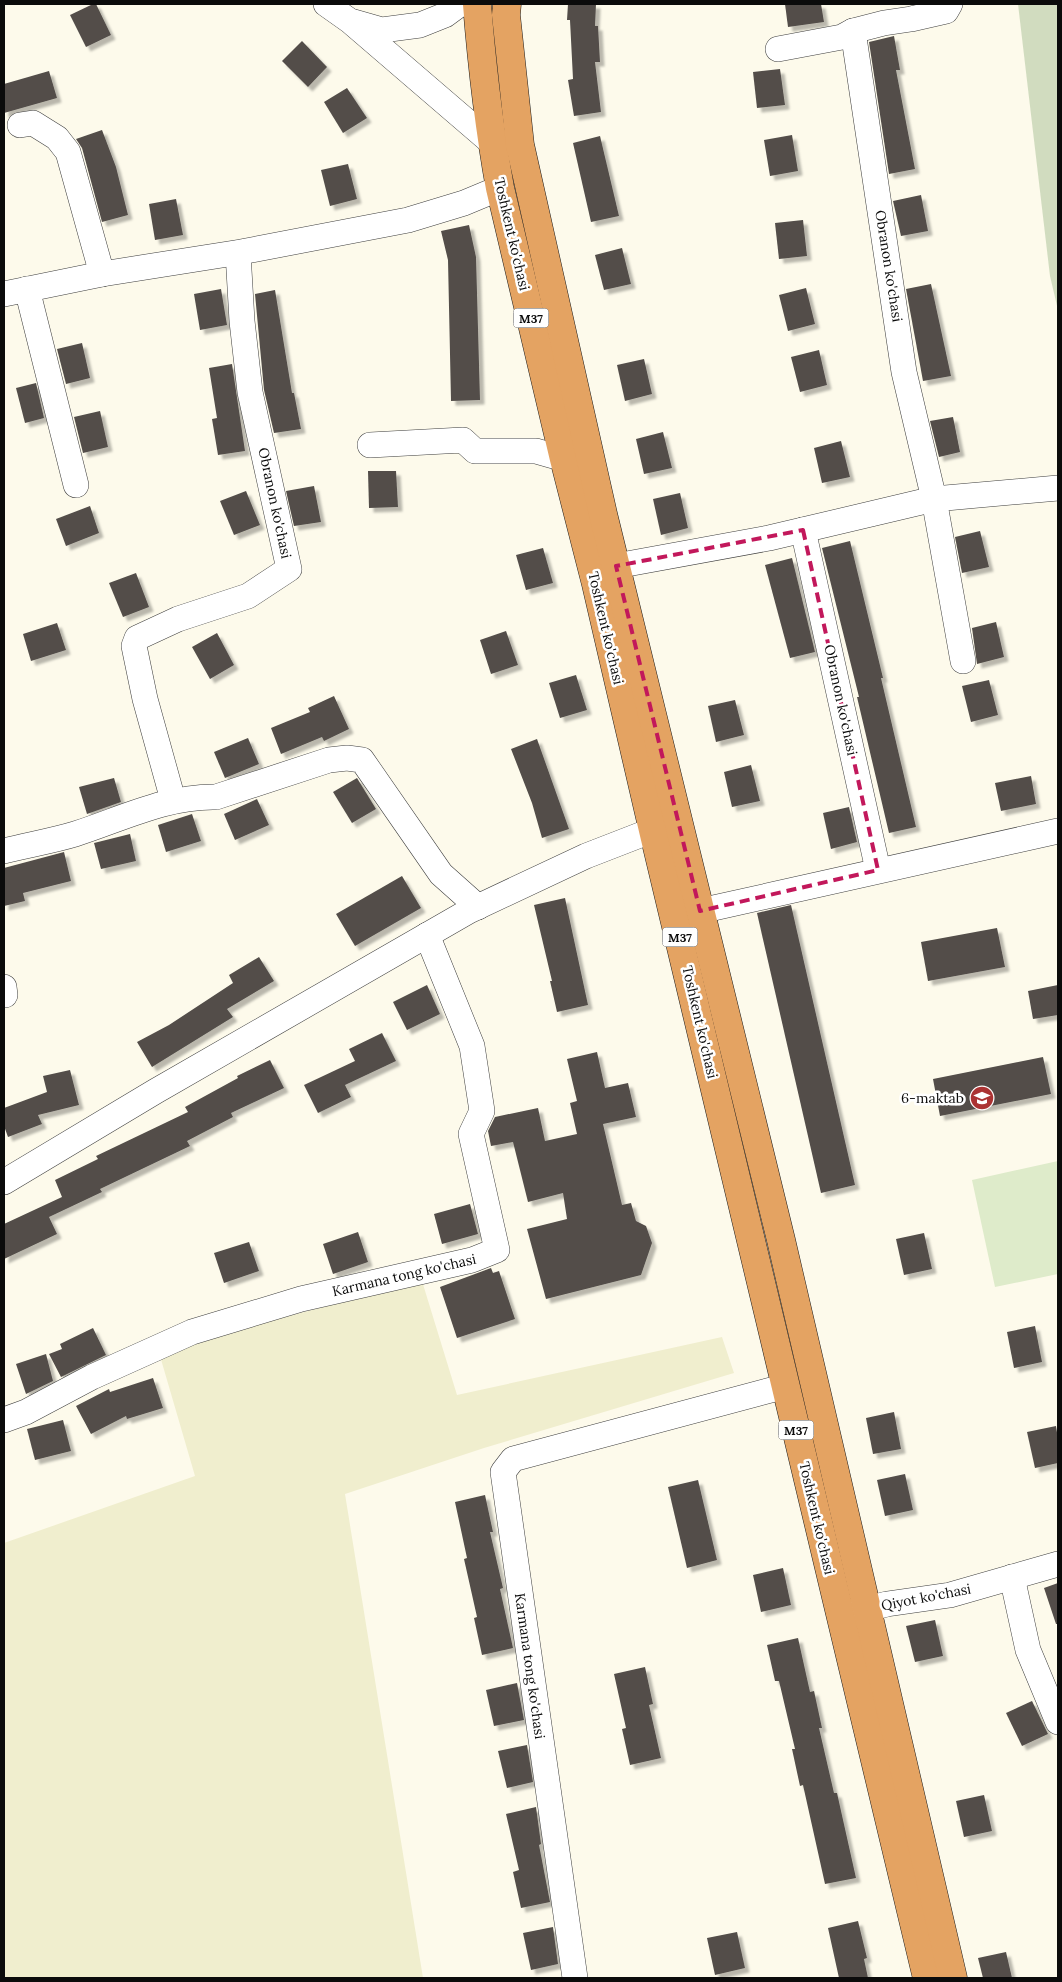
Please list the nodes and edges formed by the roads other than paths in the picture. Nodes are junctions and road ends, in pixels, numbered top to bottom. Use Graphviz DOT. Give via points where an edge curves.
graph roads {
  1 [pos="326,4"];
  2 [pos="460,4"];
  3 [pos="477,4"];
  4 [pos="507,4"];
  5 [pos="950,4"];
  6 [pos="350,21"];
  7 [pos="853,31"];
  8 [pos="778,49"];
  9 [pos="20,125"];
  10 [pos="492,144"];
  11 [pos="500,188"];
  12 [pos="238,253"];
  13 [pos="102,274"];
  14 [pos="16,292"];
  15 [pos="370,445"];
  16 [pos="564,459"];
  17 [pos="76,485"];
  18 [pos="1058,488"];
  19 [pos="934,499"];
  20 [pos="803,530"];
  21 [pos="616,566"];
  22 [pos="963,661"];
  23 [pos="173,800"];
  24 [pos="653,830"];
  25 [pos="1058,831"];
  26 [pos="4,851"];
  27 [pos="878,870"];
  28 [pos="478,907"];
  29 [pos="700,911"];
  30 [pos="427,935"];
  31 [pos="4,1182"];
  32 [pos="786,1386"];
  33 [pos="4,1420"];
  34 [pos="1058,1564"];
  35 [pos="1012,1578"];
  36 [pos="867,1610"];
  37 [pos="840,1616"];
  38 [pos="1058,1722"];
  39 [pos="575,1978"];
  40 [pos="927,1978"];
  41 [pos="952,1978"];
  1 -- 6 [label="street"];
  2 -- 6 [label="street" via="445,15 420,25 382,30"];
  3 -- 10 [label="highway, Toshkent ko'chasi / M37"];
  4 -- 21 [label="highway, Toshkent ko'chasi / M37" via="520,145"];
  5 -- 7 [label="street" via="946,11"];
  6 -- 10 [label="street"];
  7 -- 8 [label="street" via="842,37"];
  7 -- 19 [label="street, Obranon ko'chasi" via="904,372"];
  9 -- 13 [label="street" via="33,123 57,138 68,152"];
  10 -- 11 [label="highway, Toshkent ko'chasi / M37"];
  11 -- 12 [label="street" via="408,220"];
  11 -- 16 [label="highway, Toshkent ko'chasi / M37"];
  12 -- 13 [label="street"];
  12 -- 23 [label="street, Obranon ko'chasi" via="250,392 289,569 248,596 178,619 137,638 134,646 142,682"];
  13 -- 14 [label="street"];
  14 -- 17 [label="street"];
  15 -- 16 [label="street" via="463,440 475,451 536,451"];
  16 -- 24 [label="highway, Toshkent ko'chasi / M37"];
  18 -- 19 [label="street"];
  19 -- 20 [label="street"];
  19 -- 22 [label="street, Obranon ko'chasi"];
  20 -- 21 [label="street"];
  20 -- 27 [label="street, Obranon ko'chasi"];
  21 -- 29 [label="highway, Toshkent ko'chasi / M37"];
  23 -- 26 [label="street" via="73,834"];
  23 -- 28 [label="street" via="216,797 329,760 362,760 441,874"];
  24 -- 28 [label="street" via="586,856"];
  24 -- 32 [label="highway, Toshkent ko'chasi / M37"];
  25 -- 27 [label="street"];
  27 -- 29 [label="street"];
  28 -- 30 [label="street"];
  29 -- 36 [label="highway, Toshkent ko'chasi / M37"];
  30 -- 31 [label="street"];
  30 -- 33 [label="street, Karmana tong ko'chasi" via="472,1046 482,1111 471,1134 497,1250 472,1260 300,1300 192,1332"];
  32 -- 37 [label="highway, Toshkent ko'chasi / M37"];
  32 -- 39 [label="street, Karmana tong ko'chasi" via="512,1459 503,1472"];
  34 -- 35 [label="street, Qiyot ko'chasi"];
  35 -- 36 [label="street, Qiyot ko'chasi" via="950,1595"];
  35 -- 38 [label="street" via="1028,1650"];
  36 -- 37 [label="street, Qiyot ko'chasi"];
  36 -- 41 [label="highway, Toshkent ko'chasi / M37"];
  37 -- 40 [label="highway, Toshkent ko'chasi / M37"];
}
